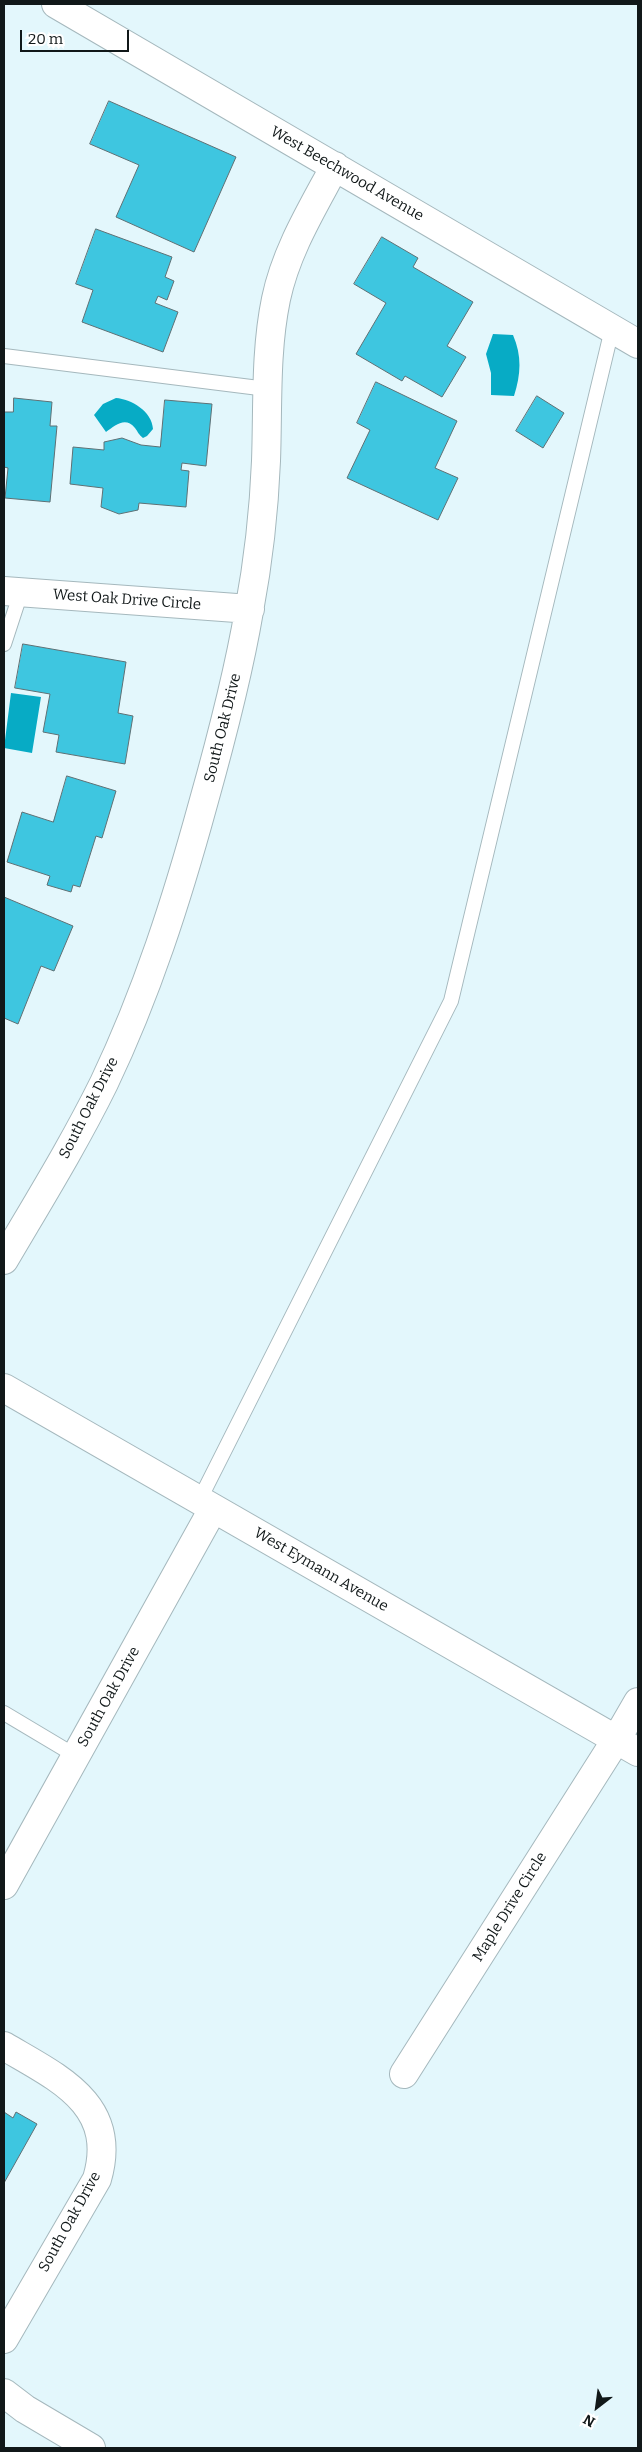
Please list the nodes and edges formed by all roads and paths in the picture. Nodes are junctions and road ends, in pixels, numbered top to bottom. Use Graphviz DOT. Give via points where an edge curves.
graph roads {
  1 [pos="56,4"];
  2 [pos="335,166"];
  3 [pos="612,329"];
  4 [pos="638,344"];
  5 [pos="4,356"];
  6 [pos="267,389"];
  7 [pos="13,592"];
  8 [pos="250,609"];
  9 [pos="4,644"];
  10 [pos="4,1260"];
  11 [pos="4,1388"];
  12 [pos="206,1505"];
  13 [pos="638,1702"];
  14 [pos="4,1714"];
  15 [pos="627,1746"];
  16 [pos="76,1756"];
  17 [pos="4,1885"];
  18 [pos="4,2046"];
  19 [pos="404,2074"];
  20 [pos="4,2339"];
  21 [pos="4,2393"];
  22 [pos="91,2448"];
  1 -- 2 [label="street, West Beechwood Avenue"];
  2 -- 3 [label="street, West Beechwood Avenue"];
  2 -- 6 [label="street, South Oak Drive" via="286,262 270,332"];
  3 -- 4 [label="street, West Beechwood Avenue"];
  3 -- 12 [label="lane" via="451,1000"];
  5 -- 6 [label="lane"];
  6 -- 8 [label="street, South Oak Drive" via="266,464"];
  7 -- 8 [label="street, West Oak Drive Circle"];
  7 -- 9 [label="lane"];
  8 -- 10 [label="street, South Oak Drive" via="222,734 185,871 136,1011 65,1156"];
  11 -- 12 [label="street, West Eymann Avenue"];
  12 -- 15 [label="street, West Eymann Avenue"];
  12 -- 16 [label="street, South Oak Drive"];
  13 -- 15 [label="street, Maple Drive Circle"];
  14 -- 16 [label="lane"];
  15 -- 19 [label="street, Maple Drive Circle"];
  16 -- 17 [label="street, South Oak Drive"];
  18 -- 20 [label="street, South Oak Drive" via="66,2083 84,2100 102,2138 103,2159 97,2179"];
  21 -- 22 [label="street"];
}
